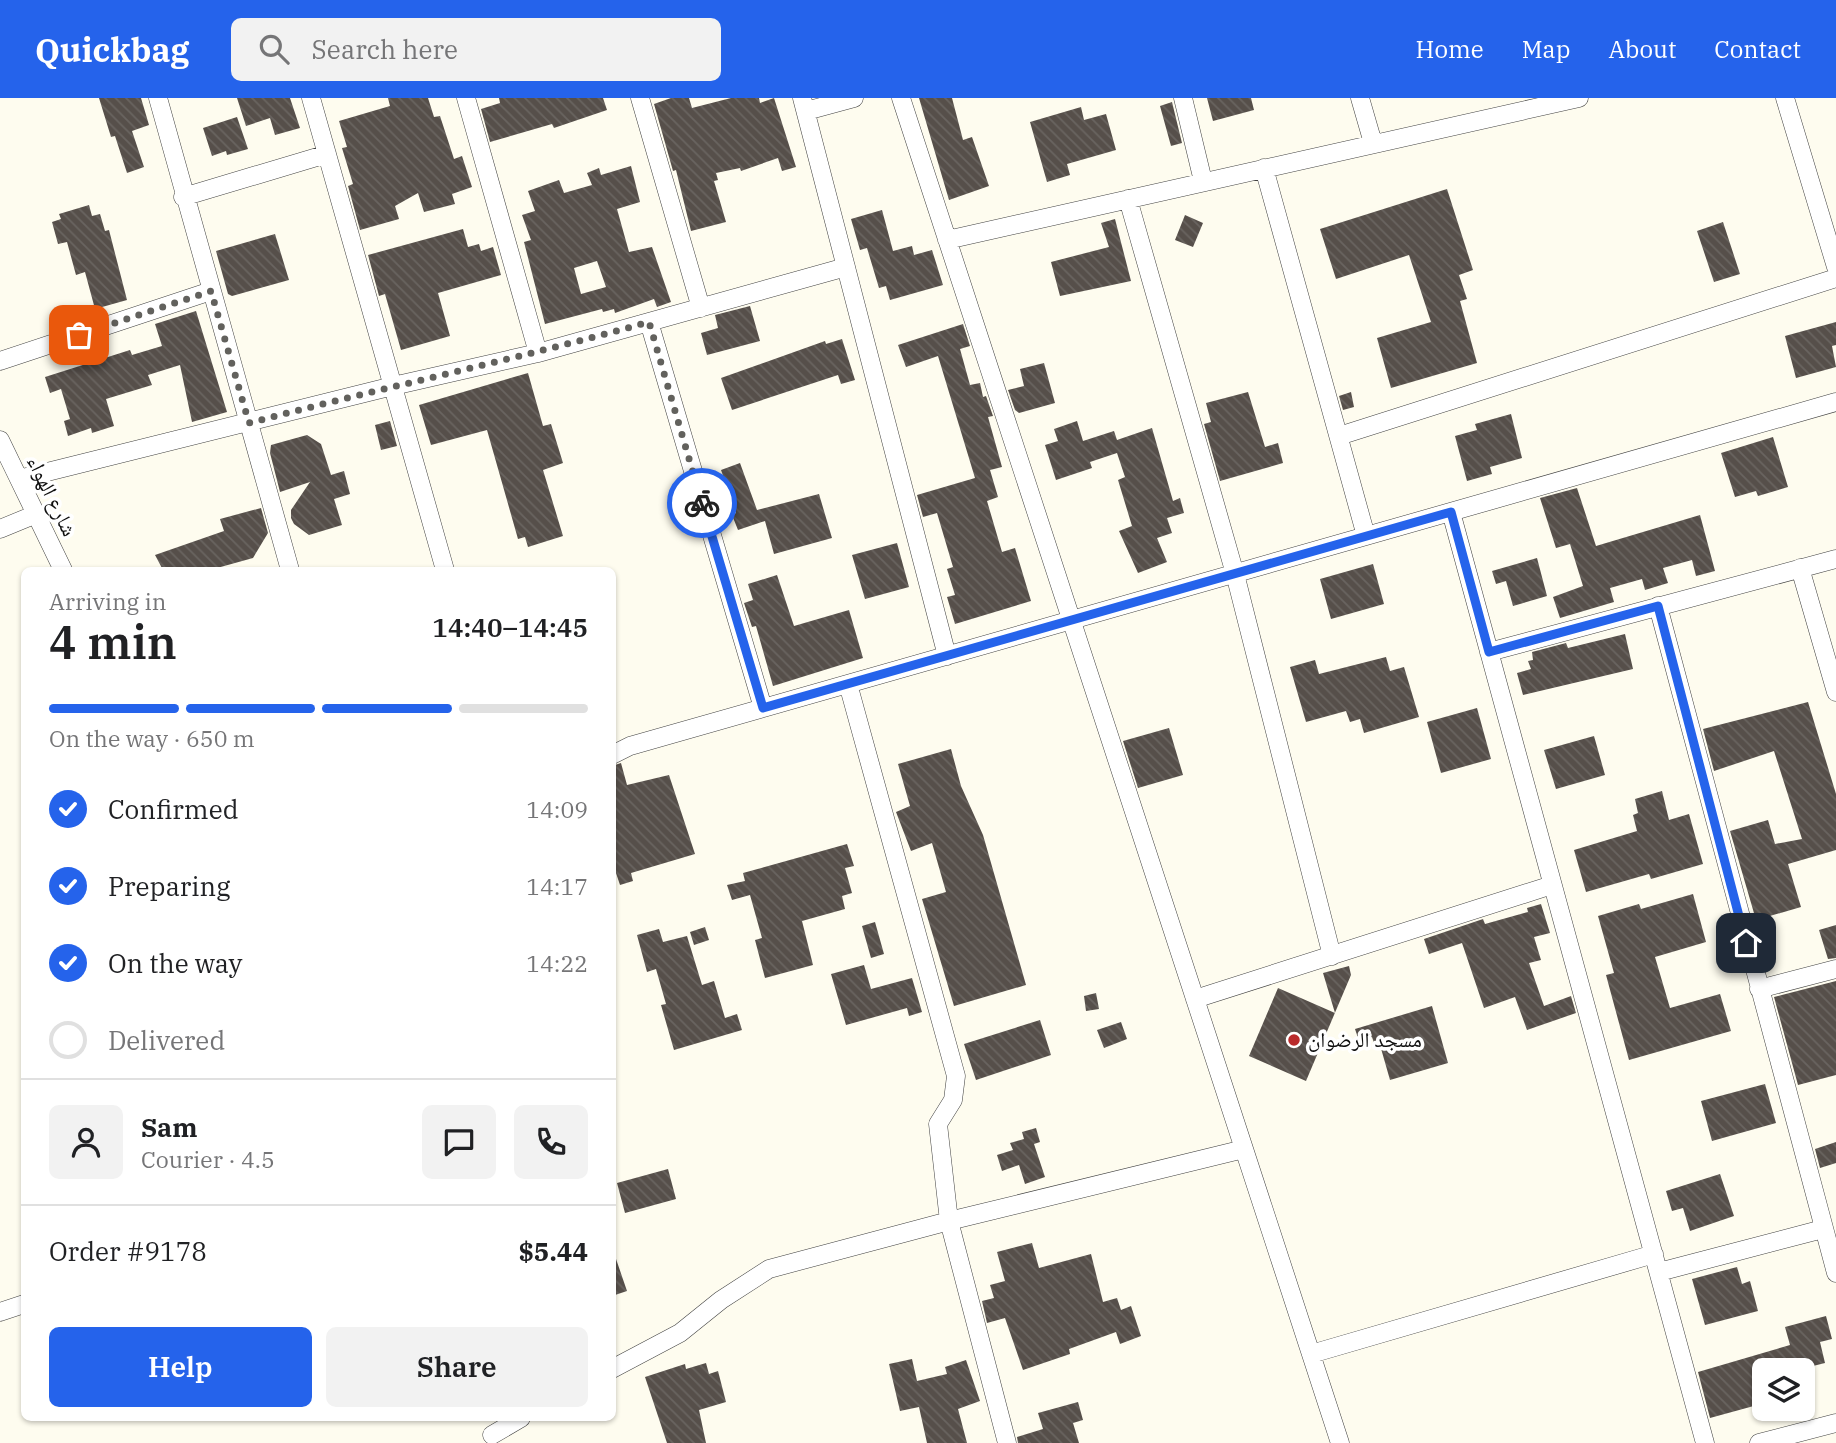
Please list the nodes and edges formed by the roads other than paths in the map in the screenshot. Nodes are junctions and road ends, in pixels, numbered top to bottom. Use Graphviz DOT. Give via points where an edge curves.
graph roads {
  1 [pos="158,98"];
  2 [pos="311,98"];
  3 [pos="466,98"];
  4 [pos="639,98"];
  5 [pos="853,98"];
  6 [pos="901,98"];
  7 [pos="1182,98"];
  8 [pos="1360,98"];
  9 [pos="1579,98"];
  10 [pos="1785,98"];
  11 [pos="804,105"];
  12 [pos="1373,143"];
  13 [pos="327,154"];
  14 [pos="1264,168"];
  15 [pos="1203,181"];
  16 [pos="183,197"];
  17 [pos="1128,199"];
  18 [pos="947,240"];
  19 [pos="846,267"];
  20 [pos="1836,267"];
  21 [pos="1836,278"];
  22 [pos="211,291"];
  23 [pos="701,308"];
  24 [pos="649,322"];
  25 [pos="538,353"];
  26 [pos="0,361"];
  27 [pos="393,386"];
  28 [pos="1836,402"];
  29 [pos="249,423"];
  30 [pos="1339,436"];
  31 [pos="0,440"];
  32 [pos="19,480"];
  33 [pos="1451,512"];
  34 [pos="34,515"];
  35 [pos="0,529"];
  36 [pos="1366,536"];
  37 [pos="1836,559"];
  38 [pos="61,567"];
  39 [pos="289,567"];
  40 [pos="443,567"];
  41 [pos="1800,568"];
  42 [pos="1235,573"];
  43 [pos="1658,606"];
  44 [pos="1071,620"];
  45 [pos="1489,652"];
  46 [pos="947,656"];
  47 [pos="848,684"];
  48 [pos="1836,692"];
  49 [pos="763,708"];
  50 [pos="616,753"];
  51 [pos="1552,885"];
  52 [pos="1332,956"];
  53 [pos="1836,969"];
  54 [pos="1759,989"];
  55 [pos="1195,999"];
  56 [pos="1244,1149"];
  57 [pos="950,1221"];
  58 [pos="1823,1229"];
  59 [pos="1654,1254"];
  60 [pos="1835,1266"];
  61 [pos="1659,1272"];
  62 [pos="21,1305"];
  63 [pos="0,1312"];
  64 [pos="1311,1354"];
  65 [pos="616,1367"];
  66 [pos="485,1421"];
  67 [pos="517,1421"];
  68 [pos="1836,1423"];
  69 [pos="494,1439"];
  70 [pos="1007,1443"];
  71 [pos="1340,1443"];
  72 [pos="1705,1443"];
  73 [pos="1759,1443"];
  1 -- 16 [label="street"];
  2 -- 13 [label="street"];
  3 -- 25 [label="street"];
  4 -- 23 [label="street"];
  5 -- 11 [label="street"];
  6 -- 18 [label="street"];
  7 -- 15 [label="street"];
  8 -- 12 [label="street"];
  9 -- 12 [label="street"];
  10 -- 20 [label="street"];
  11 -- 19 [label="street"];
  12 -- 14 [label="street"];
  13 -- 16 [label="street"];
  13 -- 27 [label="street"];
  14 -- 15 [label="street"];
  14 -- 30 [label="street"];
  15 -- 17 [label="street"];
  16 -- 22 [label="street"];
  17 -- 18 [label="street"];
  17 -- 42 [label="street"];
  18 -- 44 [label="street"];
  19 -- 23 [label="street"];
  19 -- 46 [label="street"];
  21 -- 30 [label="street"];
  22 -- 26 [label="street"];
  22 -- 29 [label="street"];
  23 -- 24 [label="street"];
  24 -- 25 [label="street"];
  24 -- 49 [label="street"];
  25 -- 27 [label="street"];
  27 -- 29 [label="street"];
  27 -- 40 [label="street"];
  28 -- 33 [label="street"];
  29 -- 32 [label="street"];
  29 -- 39 [label="street"];
  30 -- 36 [label="street"];
  31 -- 32 [label="street, شارع الهواء"];
  32 -- 34 [label="street, شارع الهواء"];
  33 -- 36 [label="street"];
  33 -- 45 [label="street"];
  34 -- 35 [label="street"];
  34 -- 38 [label="street, شارع الهواء"];
  36 -- 42 [label="street"];
  37 -- 41 [label="street"];
  41 -- 43 [label="street"];
  41 -- 48 [label="street"];
  42 -- 44 [label="street"];
  42 -- 52 [label="street"];
  43 -- 45 [label="street"];
  43 -- 54 [label="street"];
  44 -- 46 [label="street"];
  44 -- 55 [label="street"];
  45 -- 51 [label="street"];
  46 -- 47 [label="street"];
  47 -- 49 [label="street"];
  47 -- 57 [label="street" via="956,1076 953,1100 938,1124"];
  49 -- 50 [label="street"];
  51 -- 52 [label="street"];
  51 -- 59 [label="street"];
  52 -- 55 [label="street"];
  53 -- 54 [label="street"];
  54 -- 58 [label="street"];
  55 -- 56 [label="street"];
  56 -- 57 [label="street"];
  56 -- 64 [label="street"];
  57 -- 65 [label="street" via="769,1269 680,1333"];
  57 -- 70 [label="street"];
  58 -- 60 [label="street"];
  58 -- 61 [label="street"];
  59 -- 61 [label="street"];
  59 -- 64 [label="street"];
  61 -- 72 [label="street"];
  62 -- 63 [label="street"];
  64 -- 71 [label="street"];
  66 -- 69 [label="street"];
  67 -- 69 [label="street"];
  68 -- 73 [label="street"];
}
